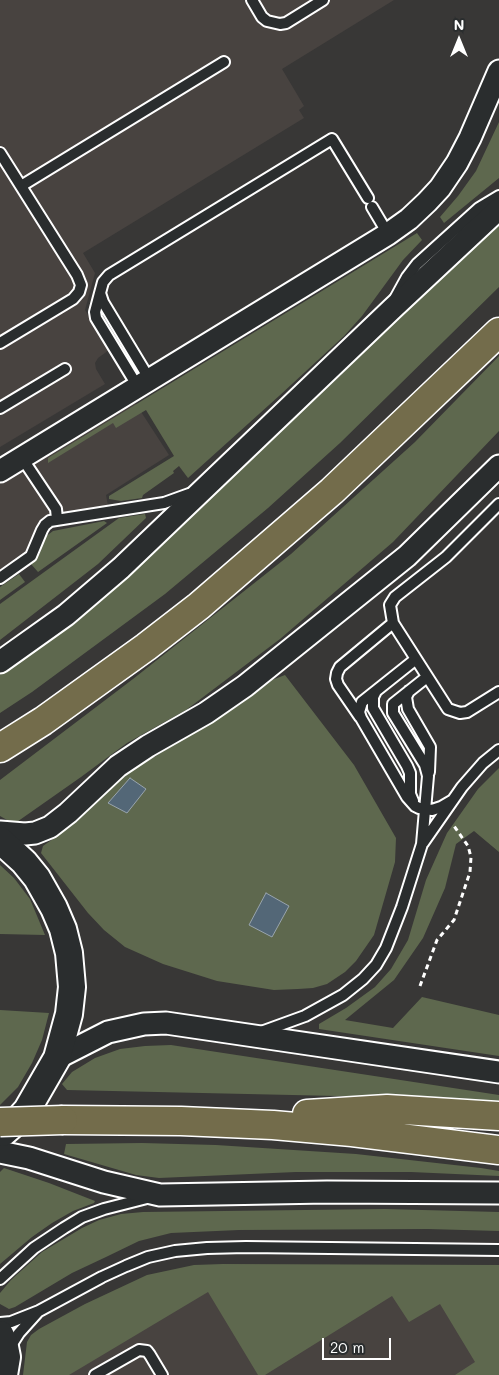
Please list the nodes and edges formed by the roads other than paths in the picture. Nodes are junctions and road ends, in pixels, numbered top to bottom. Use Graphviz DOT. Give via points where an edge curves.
graph roads {
  1 [pos="252,0"];
  2 [pos="322,0"];
  3 [pos="224,62"];
  4 [pos="499,71"];
  5 [pos="0,153"];
  6 [pos="21,186"];
  7 [pos="499,196"];
  8 [pos="499,209"];
  9 [pos="388,234"];
  10 [pos="100,292"];
  11 [pos="392,309"];
  12 [pos="499,332"];
  13 [pos="0,344"];
  14 [pos="65,369"];
  15 [pos="144,383"];
  16 [pos="0,408"];
  17 [pos="22,458"];
  18 [pos="499,466"];
  19 [pos="0,472"];
  20 [pos="206,486"];
  21 [pos="499,504"];
  22 [pos="57,519"];
  23 [pos="0,578"];
  24 [pos="392,623"];
  25 [pos="416,659"];
  26 [pos="0,662"];
  27 [pos="426,677"];
  28 [pos="376,691"];
  29 [pos="409,691"];
  30 [pos="499,692"];
  31 [pos="361,718"];
  32 [pos="0,748"];
  33 [pos="499,750"];
  34 [pos="428,776"];
  35 [pos="453,800"];
  36 [pos="420,808"];
  37 [pos="0,832"];
  38 [pos="0,840"];
  39 [pos="422,844"];
  40 [pos="246,1035"];
  41 [pos="57,1058"];
  42 [pos="499,1072"];
  43 [pos="499,1116"];
  44 [pos="181,1121"];
  45 [pos="0,1122"];
  46 [pos="0,1135"];
  47 [pos="499,1150"];
  48 [pos="0,1152"];
  49 [pos="499,1193"];
  50 [pos="160,1195"];
  51 [pos="499,1250"];
  52 [pos="0,1279"];
  53 [pos="39,1311"];
  54 [pos="0,1323"];
  55 [pos="4,1355"];
  56 [pos="95,1375"];
  57 [pos="162,1375"];
  1 -- 2 [label="lane" via="262,17 280,24"];
  3 -- 6 [label="lane"];
  4 -- 9 [label="street" via="470,138 440,188"];
  5 -- 6 [label="lane"];
  6 -- 13 [label="lane" via="81,284 73,299"];
  7 -- 11 [label="lane" via="479,208 417,264 398,292"];
  8 -- 11 [label="street"];
  9 -- 10 [label="lane" via="332,139 109,275"];
  9 -- 15 [label="street"];
  10 -- 15 [label="lane"];
  10 -- 15 [label="lane" via="96,318"];
  11 -- 20 [label="street"];
  12 -- 32 [label="highway" via="332,491 199,606 51,716"];
  14 -- 16 [label="lane"];
  15 -- 17 [label="street"];
  17 -- 19 [label="street"];
  17 -- 22 [label="lane" via="56,509"];
  18 -- 37 [label="street" via="407,556 245,686 118,766 50,827 35,833"];
  20 -- 22 [label="lane" via="164,504"];
  20 -- 26 [label="street" via="121,568 66,615"];
  21 -- 24 [label="lane" via="446,557 395,598 390,605"];
  22 -- 23 [label="lane" via="45,524 31,556"];
  24 -- 25 [label="lane"];
  24 -- 31 [label="lane" via="337,673 338,685"];
  25 -- 27 [label="lane"];
  25 -- 28 [label="lane"];
  27 -- 29 [label="lane"];
  27 -- 30 [label="lane" via="445,706 455,712 467,712"];
  28 -- 31 [label="lane" via="360,706"];
  28 -- 36 [label="lane" via="373,708 407,766 410,794"];
  29 -- 34 [label="lane" via="406,697 408,709 430,747"];
  29 -- 34 [label="lane" via="393,704 393,713 425,765"];
  31 -- 36 [label="lane" via="407,797"];
  33 -- 35 [label="lane" via="483,763"];
  34 -- 36 [label="lane"];
  35 -- 36 [label="lane" via="432,810"];
  35 -- 39 [label="lane"];
  36 -- 39 [label="lane"];
  38 -- 41 [label="street" via="37,878 63,929 72,987"];
  39 -- 40 [label="lane" via="402,907 376,965 343,995 305,1016 273,1029"];
  40 -- 41 [label="street" via="166,1023 144,1024 108,1032"];
  40 -- 42 [label="street"];
  41 -- 46 [label="street" via="26,1110"];
  43 -- 44 [label="highway" via="387,1109"];
  44 -- 45 [label="highway, bridge"];
  44 -- 47 [label="highway" via="352,1132"];
  48 -- 50 [label="street"];
  49 -- 50 [label="street"];
  50 -- 52 [label="lane" via="82,1217 34,1248"];
  51 -- 53 [label="lane" via="246,1247 175,1251 102,1276"];
  53 -- 54 [label="lane"];
  53 -- 55 [label="lane"];
  56 -- 57 [label="lane" via="139,1350 150,1354"];
}
